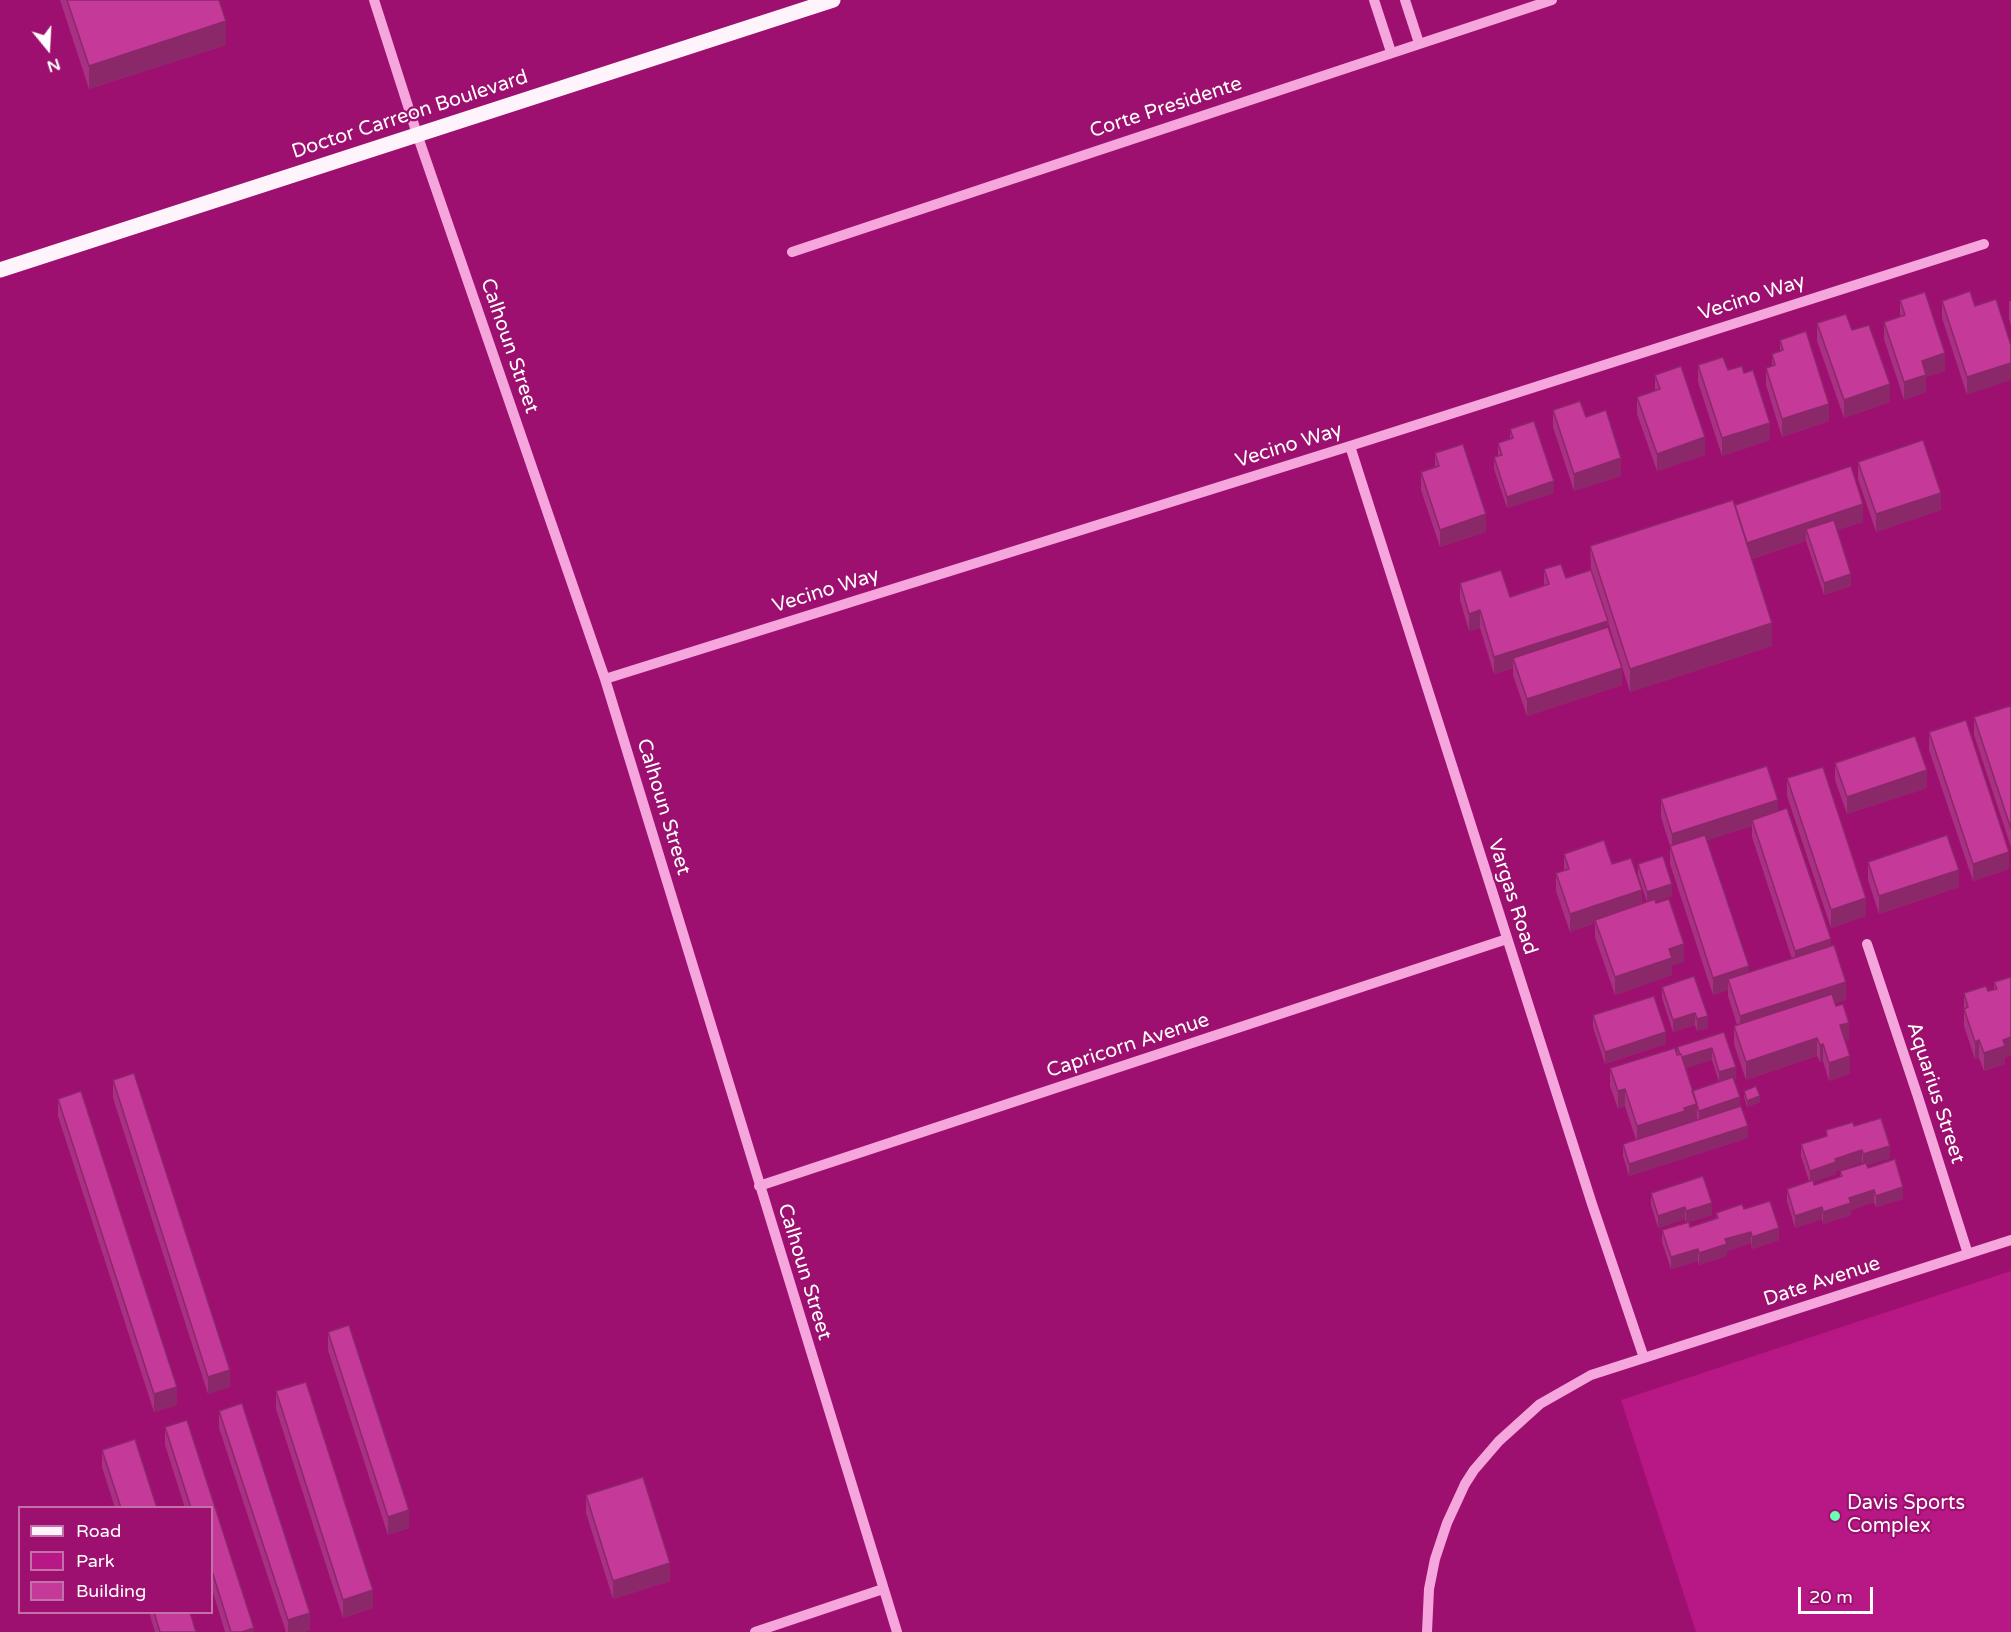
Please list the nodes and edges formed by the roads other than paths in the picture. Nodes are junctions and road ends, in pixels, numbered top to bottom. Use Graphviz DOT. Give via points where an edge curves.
graph roads {
  1 [pos="374,0"];
  2 [pos="833,0"];
  3 [pos="1374,0"];
  4 [pos="1405,0"];
  5 [pos="1552,0"];
  6 [pos="1419,43"];
  7 [pos="1391,52"];
  8 [pos="417,134"];
  9 [pos="1984,244"];
  10 [pos="792,252"];
  11 [pos="0,270"];
  12 [pos="1350,446"];
  13 [pos="605,679"];
  14 [pos="1507,939"];
  15 [pos="1867,944"];
  16 [pos="759,1186"];
  17 [pos="2011,1240"];
  18 [pos="1968,1254"];
  19 [pos="1644,1358"];
  20 [pos="883,1589"];
  21 [pos="755,1632"];
  22 [pos="897,1632"];
  23 [pos="1427,1632"];
  1 -- 8 [label="street, Calhoun Street"];
  2 -- 8 [label="main road, Doctor Carreon Boulevard"];
  3 -- 7 [label="street"];
  4 -- 6 [label="street"];
  5 -- 6 [label="street, Corte Presidente"];
  6 -- 7 [label="street, Corte Presidente"];
  7 -- 10 [label="street, Corte Presidente"];
  8 -- 11 [label="main road, Doctor Carreon Boulevard"];
  8 -- 13 [label="street, Calhoun Street"];
  9 -- 12 [label="street, Vecino Way"];
  12 -- 13 [label="street, Vecino Way"];
  12 -- 14 [label="street, Vargas Road"];
  13 -- 16 [label="street, Calhoun Street"];
  14 -- 16 [label="street, Capricorn Avenue"];
  14 -- 19 [label="street, Vargas Road"];
  15 -- 18 [label="street, Aquarius Street"];
  16 -- 20 [label="street, Calhoun Street"];
  17 -- 18 [label="street, Date Avenue"];
  18 -- 19 [label="street, Date Avenue"];
  19 -- 23 [label="street, Date Avenue" via="1592,1375 1540,1404 1474,1470 1447,1523 1435,1559"];
  20 -- 21 [label="street"];
  20 -- 22 [label="street, Calhoun Street"];
}
